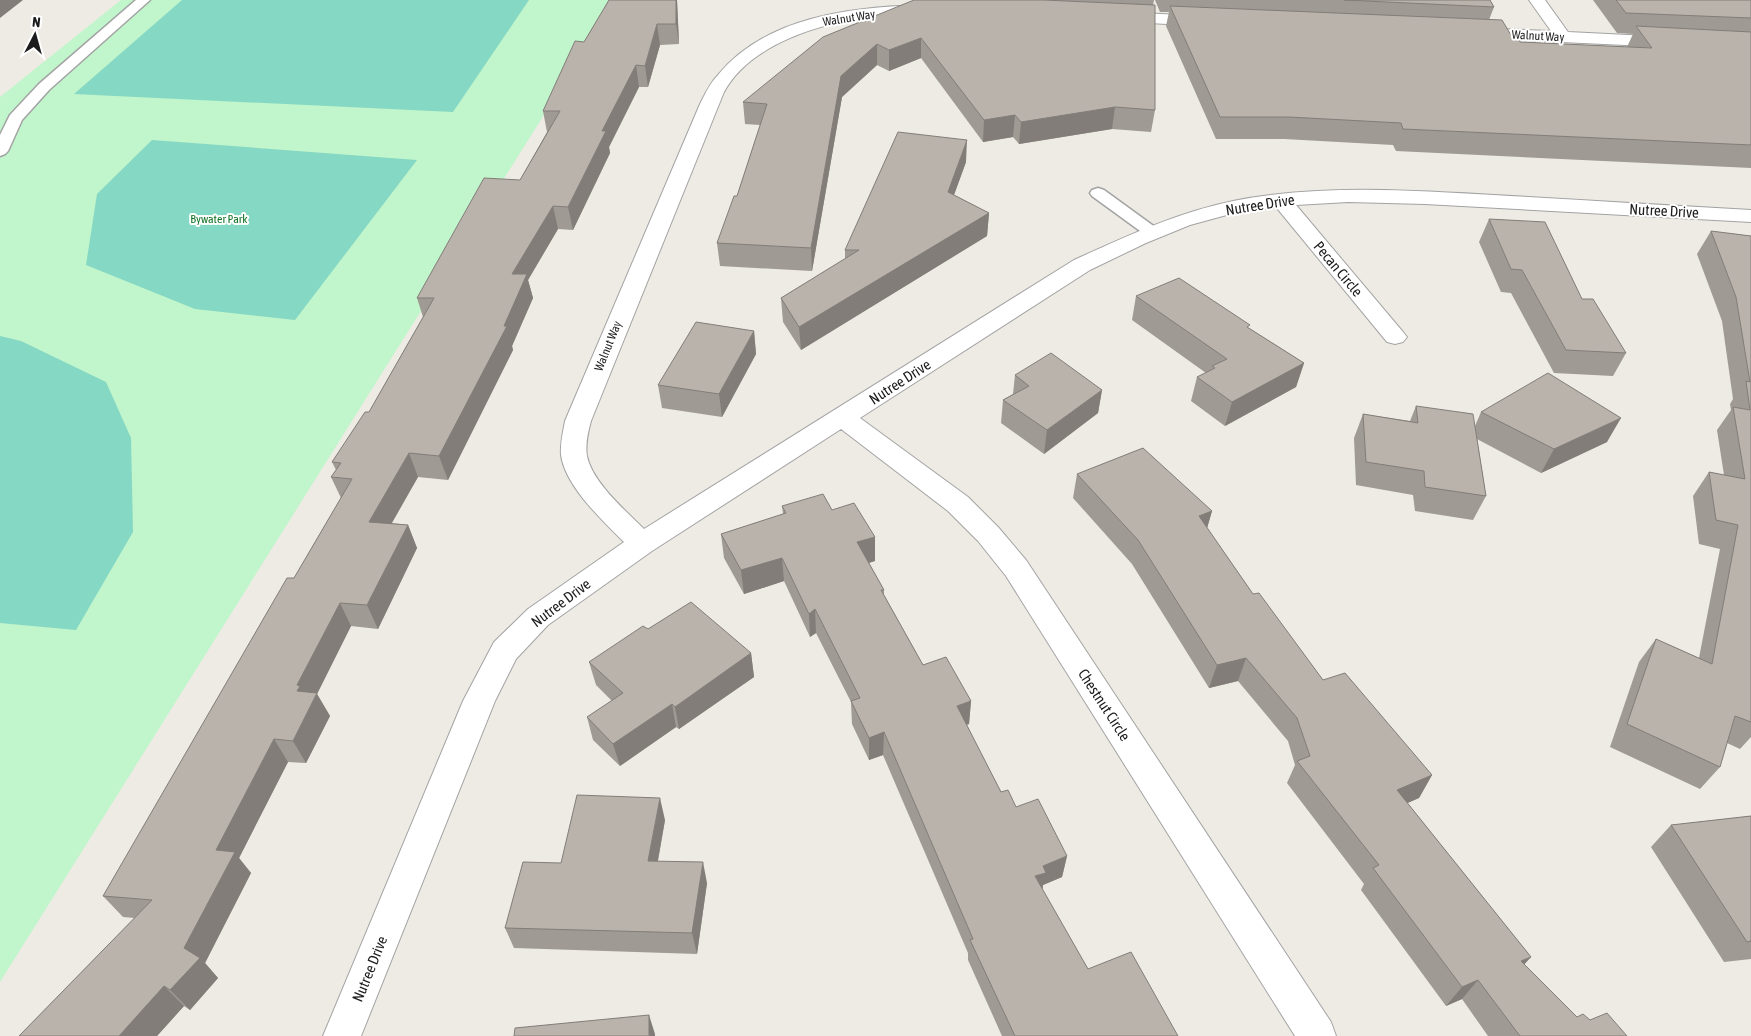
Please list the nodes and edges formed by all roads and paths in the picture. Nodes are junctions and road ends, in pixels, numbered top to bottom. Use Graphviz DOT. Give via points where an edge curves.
graph roads {
  1 [pos="144,0"];
  2 [pos="1537,0"];
  3 [pos="939,10"];
  4 [pos="1106,16"];
  5 [pos="1215,21"];
  6 [pos="1454,32"];
  7 [pos="1563,37"];
  8 [pos="1682,42"];
  9 [pos="0,151"];
  10 [pos="1098,193"];
  11 [pos="1281,200"];
  12 [pos="1751,216"];
  13 [pos="1153,233"];
  14 [pos="1395,337"];
  15 [pos="843,418"];
  16 [pos="642,544"];
  17 [pos="342,1036"];
  18 [pos="1317,1036"];
  1 -- 9 [label="lane" via="44,87 16,118"];
  2 -- 7 [label="street"];
  3 -- 16 [label="street, Walnut Way" via="862,14 805,25 770,41 746,57 722,80 709,104 578,421 574,441 576,463 592,490"];
  4 -- 5 [label="street"];
  6 -- 7 [label="street, Walnut Way"];
  7 -- 8 [label="street, Walnut Way"];
  10 -- 13 [label="lane"];
  11 -- 12 [label="street, Nutree Drive" via="1340,196 1407,197"];
  11 -- 13 [label="street, Nutree Drive" via="1196,216"];
  11 -- 14 [label="street, Pecan Circle"];
  13 -- 15 [label="street, Nutree Drive" via="1082,266"];
  15 -- 16 [label="street, Nutree Drive"];
  15 -- 18 [label="street, Chestnut Circle" via="958,504 1016,568"];
  16 -- 17 [label="street, Nutree Drive" via="538,617 504,651 479,701"];
}
